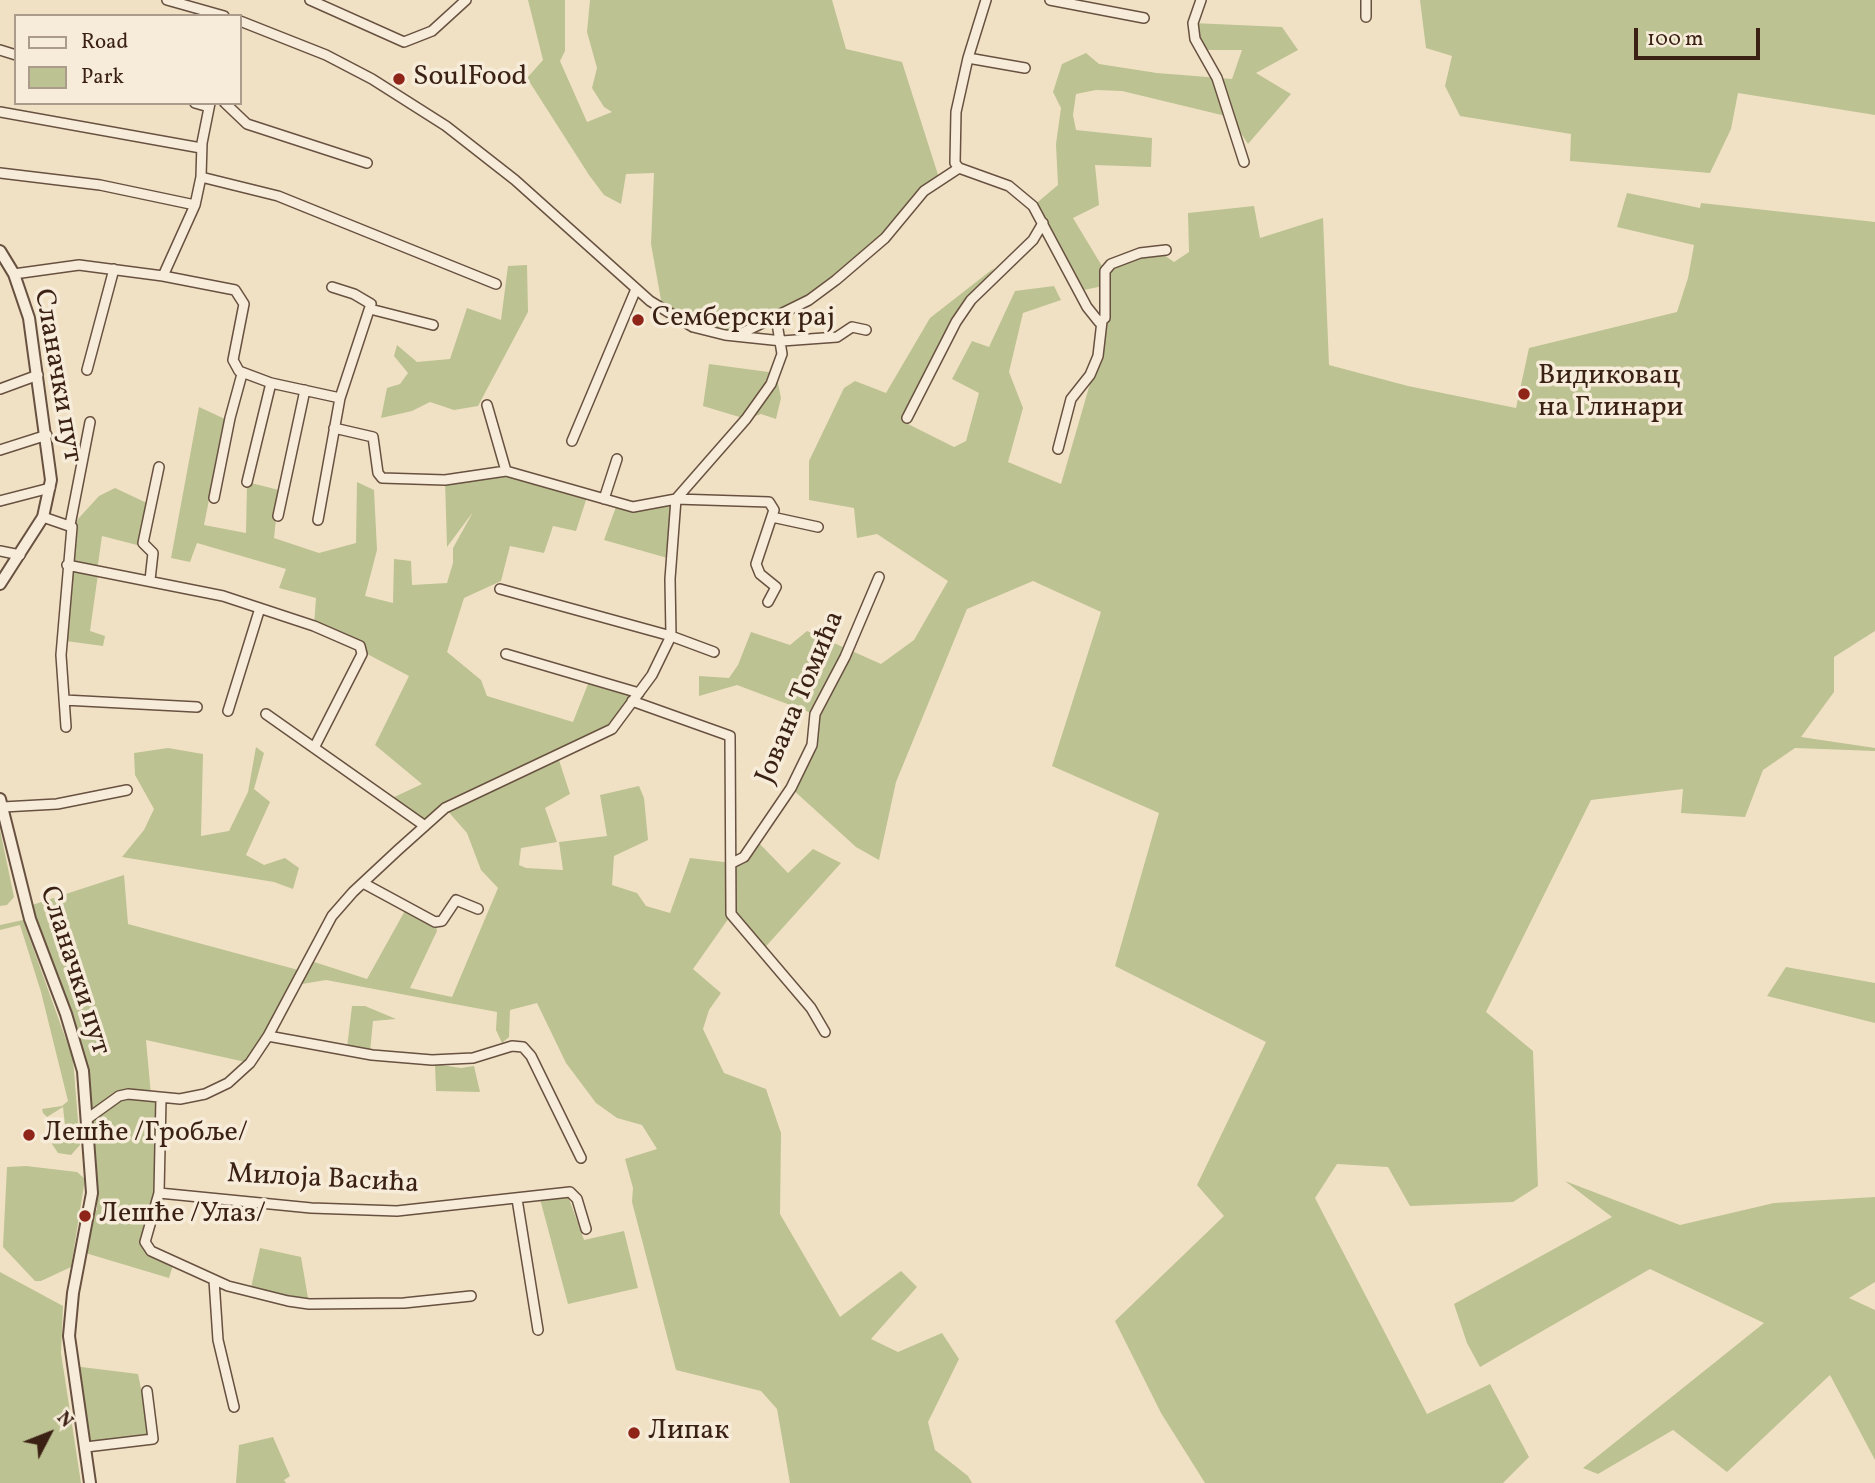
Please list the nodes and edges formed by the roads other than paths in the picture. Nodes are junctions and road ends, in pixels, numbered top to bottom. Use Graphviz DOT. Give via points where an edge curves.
graph roads {
  1 [pos="167,0"];
  2 [pos="310,0"];
  3 [pos="466,0"];
  4 [pos="986,0"];
  5 [pos="1050,0"];
  6 [pos="1201,0"];
  7 [pos="1366,0"];
  8 [pos="216,14"];
  9 [pos="1366,17"];
  10 [pos="1144,18"];
  11 [pos="242,22"];
  12 [pos="968,58"];
  13 [pos="1025,68"];
  14 [pos="210,105"];
  15 [pos="227,105"];
  16 [pos="0,112"];
  17 [pos="201,148"];
  18 [pos="1244,162"];
  19 [pos="367,163"];
  20 [pos="959,168"];
  21 [pos="0,173"];
  22 [pos="201,177"];
  23 [pos="195,205"];
  24 [pos="1042,223"];
  25 [pos="1166,250"];
  26 [pos="0,251"];
  27 [pos="114,269"];
  28 [pos="14,274"];
  29 [pos="163,276"];
  30 [pos="496,284"];
  31 [pos="332,287"];
  32 [pos="636,289"];
  33 [pos="370,309"];
  34 [pos="776,317"];
  35 [pos="1102,321"];
  36 [pos="433,325"];
  37 [pos="866,330"];
  38 [pos="736,336"];
  39 [pos="782,341"];
  40 [pos="87,370"];
  41 [pos="242,374"];
  42 [pos="38,375"];
  43 [pos="271,383"];
  44 [pos="0,389"];
  45 [pos="305,390"];
  46 [pos="340,398"];
  47 [pos="488,405"];
  48 [pos="907,418"];
  49 [pos="90,422"];
  50 [pos="334,428"];
  51 [pos="47,435"];
  52 [pos="572,441"];
  53 [pos="1058,449"];
  54 [pos="0,450"];
  55 [pos="617,459"];
  56 [pos="159,467"];
  57 [pos="506,471"];
  58 [pos="247,482"];
  59 [pos="50,488"];
  60 [pos="214,498"];
  61 [pos="604,499"];
  62 [pos="676,499"];
  63 [pos="0,501"];
  64 [pos="278,516"];
  65 [pos="43,517"];
  66 [pos="772,517"];
  67 [pos="318,520"];
  68 [pos="69,525"];
  69 [pos="818,527"];
  70 [pos="0,551"];
  71 [pos="20,555"];
  72 [pos="66,565"];
  73 [pos="879,578"];
  74 [pos="150,580"];
  75 [pos="0,584"];
  76 [pos="500,589"];
  77 [pos="768,603"];
  78 [pos="260,608"];
  79 [pos="671,636"];
  80 [pos="714,652"];
  81 [pos="506,654"];
  82 [pos="635,697"];
  83 [pos="64,700"];
  84 [pos="197,707"];
  85 [pos="228,711"];
  86 [pos="266,714"];
  87 [pos="66,727"];
  88 [pos="314,748"];
  89 [pos="127,790"];
  90 [pos="1,803"];
  91 [pos="425,826"];
  92 [pos="732,863"];
  93 [pos="363,883"];
  94 [pos="478,909"];
  95 [pos="825,1032"];
  96 [pos="268,1036"];
  97 [pos="161,1098"];
  98 [pos="87,1119"];
  99 [pos="581,1158"];
  100 [pos="159,1193"];
  101 [pos="517,1199"];
  102 [pos="586,1228"];
  103 [pos="214,1280"];
  104 [pos="471,1296"];
  105 [pos="538,1330"];
  106 [pos="147,1391"];
  107 [pos="234,1407"];
  108 [pos="86,1447"];
  109 [pos="90,1483"];
  1 -- 8 [label="street"];
  2 -- 3 [label="street" via="404,42 432,31"];
  4 -- 12 [label="street"];
  5 -- 10 [label="street"];
  6 -- 18 [label="street" via="1193,23 1195,39 1217,78"];
  7 -- 9 [label="street"];
  11 -- 32 [label="street" via="326,55 446,126 523,187"];
  12 -- 13 [label="street"];
  12 -- 20 [label="street" via="956,112"];
  14 -- 17 [label="street"];
  15 -- 19 [label="street" via="247,124"];
  16 -- 17 [label="street"];
  17 -- 22 [label="street"];
  20 -- 24 [label="street" via="1009,186 1033,206"];
  20 -- 34 [label="street" via="925,191 885,238 836,280"];
  21 -- 23 [label="street" via="100,185"];
  22 -- 23 [label="street"];
  22 -- 30 [label="street" via="278,196"];
  23 -- 29 [label="street"];
  24 -- 35 [label="street" via="1087,307"];
  24 -- 48 [label="street" via="1033,240 971,300 956,321"];
  25 -- 35 [label="street" via="1140,253 1111,264 1105,271"];
  26 -- 28 [label="street, Сланачки пут"];
  27 -- 28 [label="street" via="62,265"];
  27 -- 29 [label="street"];
  27 -- 40 [label="street"];
  28 -- 42 [label="street, Сланачки пут" via="29,318"];
  29 -- 41 [label="street" via="240,293 244,304 233,360"];
  31 -- 33 [label="street" via="354,294 371,304"];
  32 -- 38 [label="street" via="663,312 693,327"];
  32 -- 52 [label="street"];
  33 -- 36 [label="street"];
  33 -- 46 [label="street"];
  34 -- 38 [label="street"];
  34 -- 39 [label="street"];
  35 -- 53 [label="street" via="1098,356 1090,375 1070,399"];
  37 -- 39 [label="street" via="852,327 837,337"];
  38 -- 39 [label="street"];
  39 -- 62 [label="street" via="781,362 771,384"];
  41 -- 43 [label="street"];
  41 -- 60 [label="street"];
  42 -- 44 [label="street"];
  42 -- 51 [label="street, Сланачки пут"];
  43 -- 45 [label="street"];
  43 -- 58 [label="street"];
  45 -- 46 [label="street"];
  45 -- 64 [label="street"];
  46 -- 50 [label="street"];
  47 -- 57 [label="street"];
  49 -- 68 [label="street"];
  50 -- 57 [label="street" via="373,437 382,478 445,480"];
  50 -- 67 [label="street"];
  51 -- 54 [label="street"];
  51 -- 59 [label="street, Сланачки пут"];
  55 -- 61 [label="street"];
  56 -- 74 [label="street" via="143,543 153,553"];
  57 -- 61 [label="street"];
  59 -- 63 [label="street"];
  59 -- 65 [label="street, Сланачки пут"];
  61 -- 62 [label="street" via="633,507"];
  62 -- 66 [label="street" via="765,500 774,506"];
  62 -- 79 [label="street"];
  65 -- 68 [label="street"];
  65 -- 71 [label="street, Сланачки пут"];
  66 -- 69 [label="street"];
  66 -- 77 [label="street" via="756,564 760,574 776,587"];
  68 -- 72 [label="street"];
  70 -- 71 [label="street"];
  71 -- 75 [label="street, Сланачки пут"];
  72 -- 74 [label="street"];
  72 -- 83 [label="street" via="61,656"];
  73 -- 92 [label="street, Јована Томића" via="815,714 812,745 791,788 744,857"];
  74 -- 78 [label="street"];
  76 -- 79 [label="street"];
  78 -- 85 [label="street"];
  78 -- 88 [label="street" via="336,634 362,649"];
  79 -- 80 [label="street"];
  79 -- 82 [label="street"];
  81 -- 82 [label="street"];
  82 -- 91 [label="street" via="612,729 598,738 478,791 445,808"];
  82 -- 92 [label="street" via="730,736"];
  83 -- 84 [label="street"];
  83 -- 87 [label="street"];
  86 -- 88 [label="street"];
  88 -- 91 [label="street"];
  89 -- 90 [label="street, Сланачки пут" via="57,804"];
  90 -- 98 [label="street, Сланачки пут" via="30,919 73,1033"];
  91 -- 93 [label="street"];
  92 -- 95 [label="street" via="732,914 811,1008"];
  93 -- 94 [label="street" via="435,922 442,921 456,900"];
  93 -- 96 [label="street" via="332,916"];
  96 -- 97 [label="street" via="245,1069 221,1087 195,1097"];
  96 -- 99 [label="street" via="372,1055 432,1060 473,1058 506,1047 523,1047"];
  97 -- 98 [label="street" via="136,1093 119,1096"];
  97 -- 100 [label="street"];
  98 -- 108 [label="street, Сланачки пут" via="91,1210 69,1336"];
  100 -- 101 [label="street, Милоја Васића" via="378,1211"];
  100 -- 103 [label="street" via="146,1238 148,1249"];
  101 -- 102 [label="street, Милоја Васића" via="572,1193"];
  101 -- 105 [label="street"];
  103 -- 104 [label="street" via="309,1304 404,1303"];
  103 -- 107 [label="street" via="218,1340"];
  106 -- 108 [label="street" via="153,1439"];
  108 -- 109 [label="street, Сланачки пут"];
}
